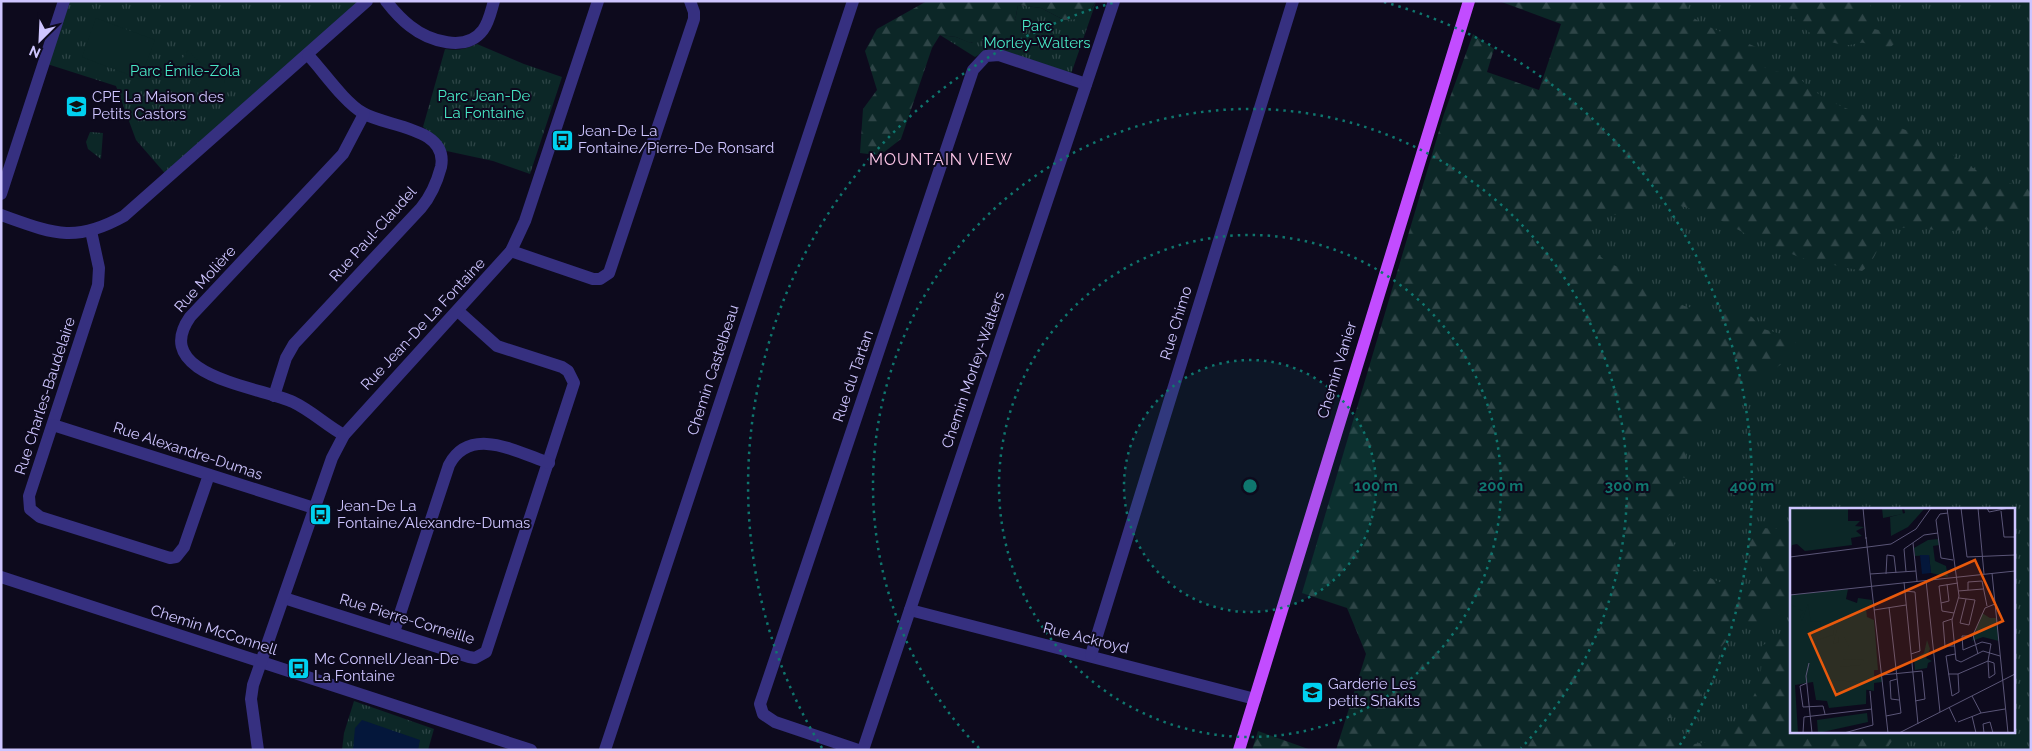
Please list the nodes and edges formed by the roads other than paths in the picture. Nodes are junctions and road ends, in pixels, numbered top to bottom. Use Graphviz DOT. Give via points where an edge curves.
graph roads {
  1 [pos="64,1"];
  2 [pos="367,1"];
  3 [pos="386,1"];
  4 [pos="494,1"];
  5 [pos="598,1"];
  6 [pos="690,1"];
  7 [pos="853,1"];
  8 [pos="1114,1"];
  9 [pos="1293,1"];
  10 [pos="1469,1"];
  11 [pos="308,55"];
  12 [pos="1086,84"];
  13 [pos="364,114"];
  14 [pos="1,194"];
  15 [pos="1,215"];
  16 [pos="91,231"];
  17 [pos="511,251"];
  18 [pos="458,311"];
  19 [pos="274,396"];
  20 [pos="53,425"];
  21 [pos="344,436"];
  22 [pos="549,463"];
  23 [pos="209,475"];
  24 [pos="314,508"];
  25 [pos="1,577"];
  26 [pos="284,598"];
  27 [pos="910,610"];
  28 [pos="394,632"];
  29 [pos="1091,655"];
  30 [pos="262,663"];
  31 [pos="1255,700"];
  32 [pos="258,750"];
  33 [pos="531,750"];
  34 [pos="605,750"];
  35 [pos="858,750"];
  36 [pos="863,750"];
  37 [pos="1239,750"];
  1 -- 14 [label="street"];
  2 -- 11 [label="street"];
  3 -- 4 [label="street" via="416,31 455,44 477,36 488,21"];
  5 -- 17 [label="street, Rue Jean-De La Fontaine" via="525,221"];
  6 -- 17 [label="street" via="694,19 609,273 593,279"];
  7 -- 34 [label="street, Chemin Castelbeau"];
  8 -- 12 [label="street, Chemin Morley-Walters"];
  9 -- 29 [label="street, Rue Chimo"];
  10 -- 31 [label="main road, Chemin Vanier"];
  11 -- 13 [label="street, Rue Paul-Claudel"];
  11 -- 16 [label="street" via="134,209"];
  12 -- 27 [label="street, Chemin Morley-Walters"];
  12 -- 35 [label="street, Rue du Tartan" via="998,55 986,56 973,70 760,704 763,714 776,722"];
  13 -- 19 [label="street, Rue Paul-Claudel" via="429,138 441,155 436,182 421,208 294,344"];
  13 -- 19 [label="street, Rue Molière" via="343,154 190,318 183,330 183,350 190,364"];
  15 -- 16 [label="street" via="64,234"];
  16 -- 20 [label="street, Rue Charles-Baudelaire" via="100,277"];
  17 -- 18 [label="street, Rue Jean-De La Fontaine"];
  18 -- 21 [label="street, Rue Jean-De La Fontaine"];
  18 -- 22 [label="street, Rue Pierre-Corneille" via="497,346 562,367 572,377 573,390"];
  19 -- 21 [label="street, Rue Molière" via="292,402"];
  20 -- 23 [label="street, Rue Alexandre-Dumas"];
  20 -- 23 [label="street, Rue Charles-Baudelaire" via="29,496 30,509 40,517 164,558 176,557 184,547"];
  21 -- 24 [label="street, Rue Jean-De La Fontaine" via="332,458"];
  22 -- 28 [label="street" via="484,443 458,451 449,465"];
  22 -- 28 [label="street, Rue Pierre-Corneille" via="486,652 475,658 469,657"];
  23 -- 24 [label="street, Rue Alexandre-Dumas"];
  24 -- 26 [label="street, Rue Jean-De La Fontaine"];
  25 -- 30 [label="street, Chemin McConnell"];
  26 -- 28 [label="street, Rue Pierre-Corneille"];
  26 -- 30 [label="street, Rue Jean-De La Fontaine"];
  27 -- 29 [label="street, Rue Ackroyd"];
  27 -- 36 [label="street, Chemin Morley-Walters"];
  29 -- 31 [label="street, Rue Ackroyd"];
  30 -- 32 [label="street, Rue Jean-De La Fontaine" via="251,699"];
  30 -- 33 [label="street, Chemin McConnell"];
  31 -- 37 [label="main road, Chemin Vanier"];
}
